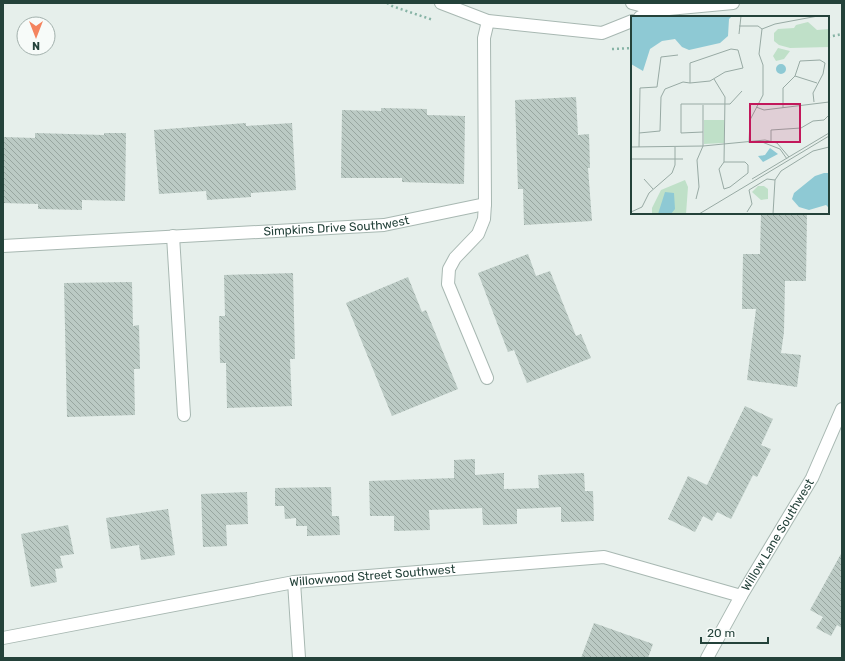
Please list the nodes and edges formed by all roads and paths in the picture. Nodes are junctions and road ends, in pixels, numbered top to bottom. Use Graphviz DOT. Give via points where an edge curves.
graph roads {
  1 [pos="441,3"];
  2 [pos="632,3"];
  3 [pos="733,3"];
  4 [pos="658,10"];
  5 [pos="643,16"];
  6 [pos="631,20"];
  7 [pos="488,21"];
  8 [pos="842,34"];
  9 [pos="829,37"];
  10 [pos="485,204"];
  11 [pos="174,236"];
  12 [pos="3,246"];
  13 [pos="487,378"];
  14 [pos="842,409"];
  15 [pos="184,415"];
  16 [pos="294,582"];
  17 [pos="741,596"];
  18 [pos="3,638"];
  19 [pos="299,658"];
  20 [pos="707,658"];
  1 -- 7 [label="street"];
  2 -- 4 [label="street"];
  3 -- 4 [label="street"];
  4 -- 5 [label="street"];
  6 -- 7 [label="street" via="602,33"];
  7 -- 10 [label="street" via="484,38"];
  8 -- 9 [label="path"];
  10 -- 11 [label="street, Simpkins Drive Southwest" via="384,225"];
  10 -- 13 [label="street" via="484,220 478,234 455,258 449,269 448,284"];
  11 -- 12 [label="street, Simpkins Drive Southwest"];
  11 -- 15 [label="street"];
  14 -- 17 [label="street, Willow Lane Southwest" via="812,478"];
  16 -- 17 [label="street, Willowwood Street Southwest" via="604,557"];
  16 -- 18 [label="street, Willowwood Street Southwest"];
  16 -- 19 [label="street"];
  17 -- 20 [label="street, Willow Lane Southwest"];
}
